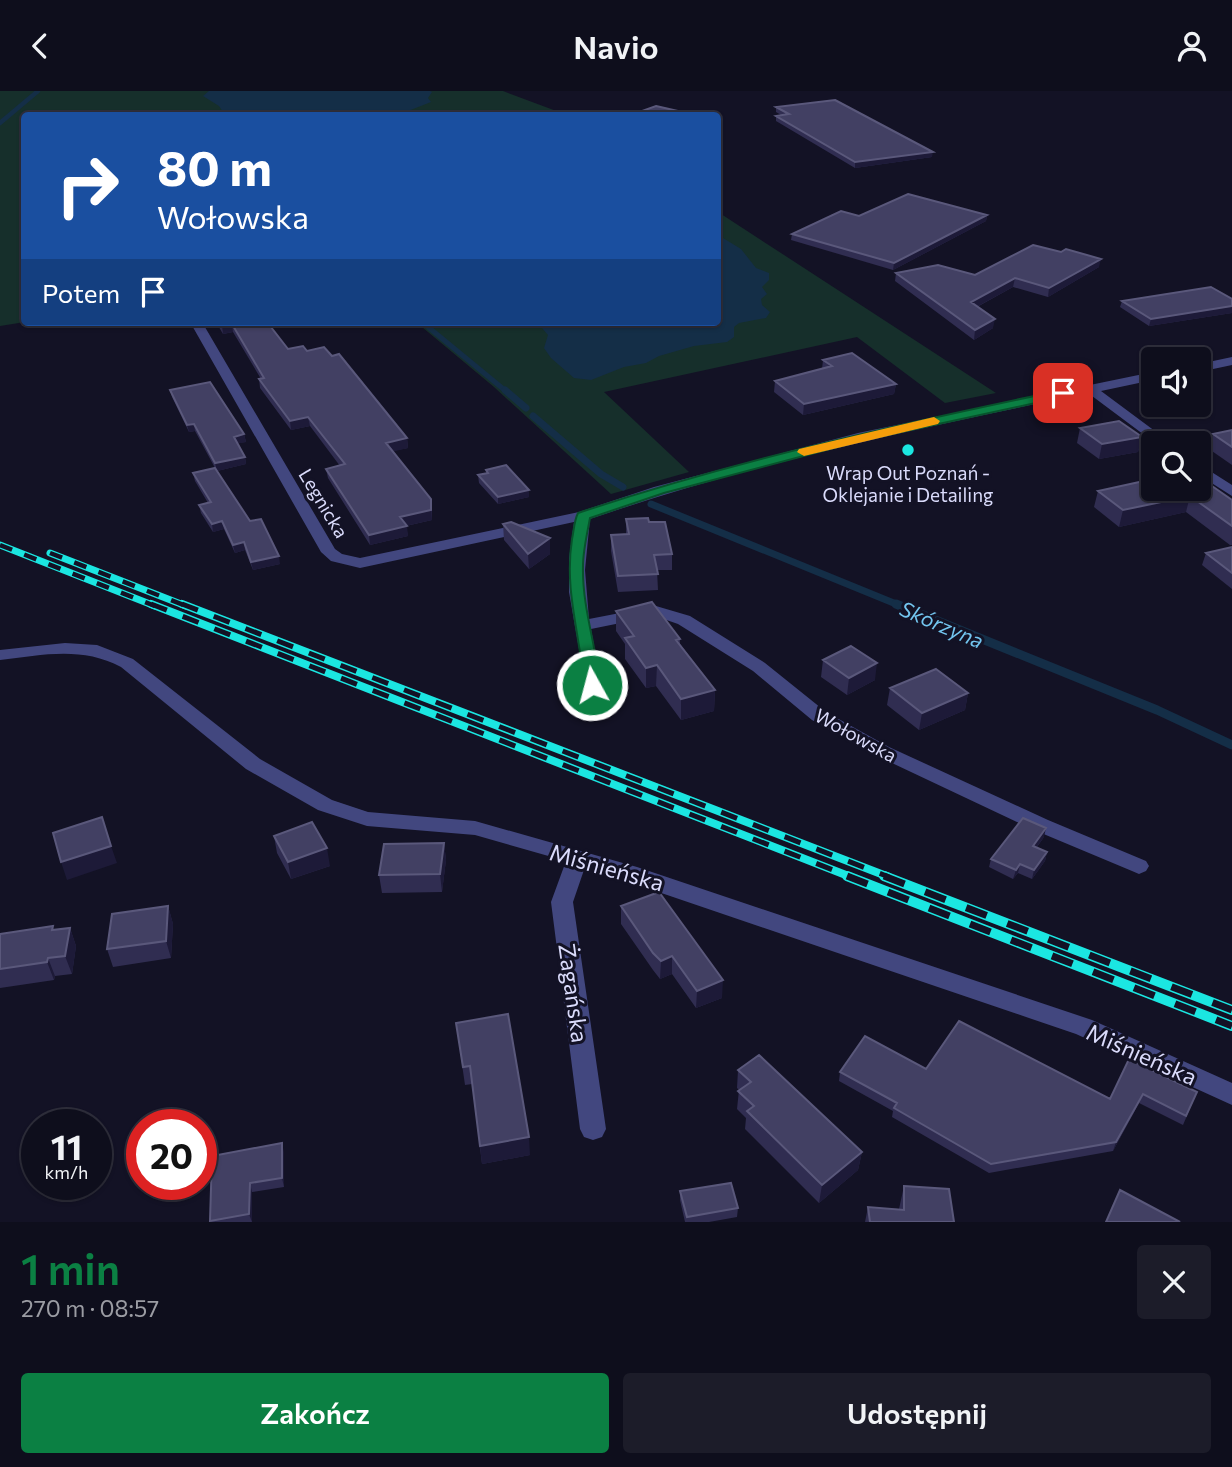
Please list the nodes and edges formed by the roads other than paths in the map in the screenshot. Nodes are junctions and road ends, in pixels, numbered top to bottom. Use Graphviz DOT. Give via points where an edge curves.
graph roads {
  1 [pos="197,326"];
  2 [pos="1232,362"];
  3 [pos="1211,365"];
  4 [pos="1141,378"];
  5 [pos="1089,388"];
  6 [pos="1148,431"];
  7 [pos="1211,477"];
  8 [pos="1232,492"];
  9 [pos="583,516"];
  10 [pos="583,625"];
  11 [pos="0,655"];
  12 [pos="592,685"];
  13 [pos="578,858"];
  14 [pos="1139,866"];
  15 [pos="1232,1094"];
  16 [pos="593,1129"];
  1 -- 9 [label="street, Legnicka" via="329,552 337,558 360,562"];
  2 -- 3 [label="street"];
  4 -- 5 [label="street"];
  5 -- 6 [label="street"];
  5 -- 9 [label="street" via="858,437 659,490"];
  7 -- 8 [label="street"];
  9 -- 10 [label="street" via="575,566"];
  10 -- 12 [label="street"];
  10 -- 14 [label="street, Wołowska" via="656,611 684,620 759,667 819,716 882,751"];
  11 -- 13 [label="street, Miśnieńska" via="64,648 107,652 253,764 325,805 367,819 475,828"];
  13 -- 15 [label="street, Miśnieńska" via="1084,1027"];
  13 -- 16 [label="street, Żagańska" via="562,902"];
}
